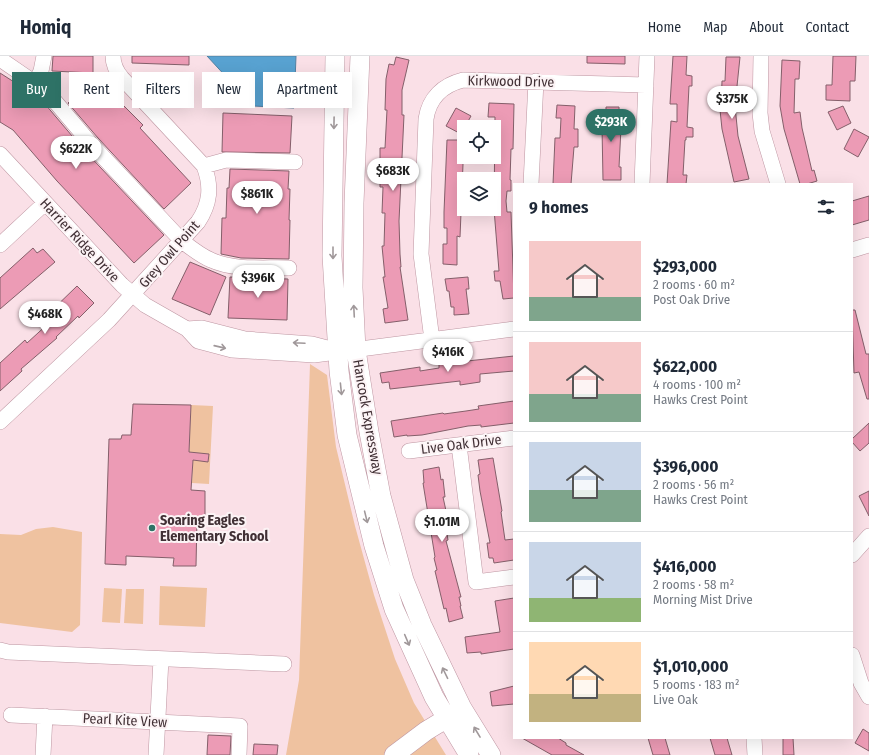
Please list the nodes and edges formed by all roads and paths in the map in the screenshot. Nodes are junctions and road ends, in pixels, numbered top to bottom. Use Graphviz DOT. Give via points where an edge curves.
graph roads {
  1 [pos="44,56"];
  2 [pos="113,56"];
  3 [pos="335,56"];
  4 [pos="360,56"];
  5 [pos="647,56"];
  6 [pos="761,56"];
  7 [pos="0,59"];
  8 [pos="19,72"];
  9 [pos="40,72"];
  10 [pos="536,81"];
  11 [pos="646,85"];
  12 [pos="61,108"];
  13 [pos="0,154"];
  14 [pos="295,162"];
  15 [pos="204,166"];
  16 [pos="531,183"];
  17 [pos="642,183"];
  18 [pos="778,183"];
  19 [pos="45,203"];
  20 [pos="182,241"];
  21 [pos="0,245"];
  22 [pos="869,245"];
  23 [pos="853,250"];
  24 [pos="289,268"];
  25 [pos="133,295"];
  26 [pos="513,329"];
  27 [pos="432,340"];
  28 [pos="356,350"];
  29 [pos="338,351"];
  30 [pos="0,422"];
  31 [pos="513,438"];
  32 [pos="459,445"];
  33 [pos="409,451"];
  34 [pos="869,536"];
  35 [pos="853,554"];
  36 [pos="513,577"];
  37 [pos="0,650"];
  38 [pos="853,658"];
  39 [pos="161,659"];
  40 [pos="284,664"];
  41 [pos="869,697"];
  42 [pos="454,714"];
  43 [pos="11,715"];
  44 [pos="45,716"];
  45 [pos="157,722"];
  46 [pos="754,739"];
  47 [pos="43,755"];
  48 [pos="156,755"];
  49 [pos="239,755"];
  50 [pos="394,755"];
  51 [pos="469,755"];
  52 [pos="491,755"];
  53 [pos="756,755"];
  1 -- 9 [label="street"];
  2 -- 15 [label="street, Grey Owl Point" via="113,64 119,74"];
  3 -- 29 [label="main road, Hancock Expressway, one-way" via="332,256"];
  28 -- 4 [label="main road, Hancock Expressway, one-way" via="352,264"];
  5 -- 11 [label="street"];
  6 -- 18 [label="street" via="762,131"];
  7 -- 8 [label="street"];
  10 -- 11 [label="street, Kirkwood Drive"];
  10 -- 16 [label="street"];
  10 -- 27 [label="street, Kirkwood Drive" via="463,80 434,88 426,119 421,237"];
  11 -- 17 [label="street"];
  12 -- 20 [label="street" via="91,144"];
  13 -- 19 [label="street, Harrier Ridge Drive"];
  14 -- 15 [label="street" via="226,160"];
  15 -- 20 [label="street, Grey Owl Point" via="209,184 208,205"];
  19 -- 21 [label="street"];
  19 -- 25 [label="street, Harrier Ridge Drive"];
  20 -- 24 [label="street" via="220,264"];
  20 -- 25 [label="street, Grey Owl Point"];
  22 -- 23 [label="street"];
  25 -- 29 [label="street, Harrier Ridge Drive" via="158,314 187,330 202,328 245,339 312,344"];
  25 -- 30 [label="street, Grey Owl Point"];
  26 -- 27 [label="street, Harrier Ridge Drive"];
  27 -- 28 [label="street, Harrier Ridge Drive"];
  28 -- 29 [label="street, Harrier Ridge Drive"];
  42 -- 28 [label="main road, Hancock Expressway, one-way" via="396,552 368,432"];
  29 -- 42 [label="main road, Hancock Expressway, one-way" via="347,435 374,546 394,609 418,664"];
  31 -- 32 [label="street, Live Oak Drive"];
  32 -- 33 [label="street, Live Oak Drive"];
  32 -- 36 [label="street" via="476,582"];
  34 -- 35 [label="street"];
  37 -- 39 [label="street"];
  38 -- 41 [label="street" via="861,683"];
  39 -- 40 [label="street"];
  39 -- 45 [label="street"];
  42 -- 50 [label="main road"];
  42 -- 51 [label="main road, Hancock Expressway"];
  52 -- 42 [label="main road, Hancock Expressway, one-way"];
  43 -- 44 [label="street, Pearl Kite View"];
  44 -- 45 [label="street, Pearl Kite View"];
  44 -- 47 [label="street"];
  45 -- 48 [label="street"];
  45 -- 49 [label="street, Pearl Kite View" via="240,726"];
  46 -- 53 [label="street"];
}
